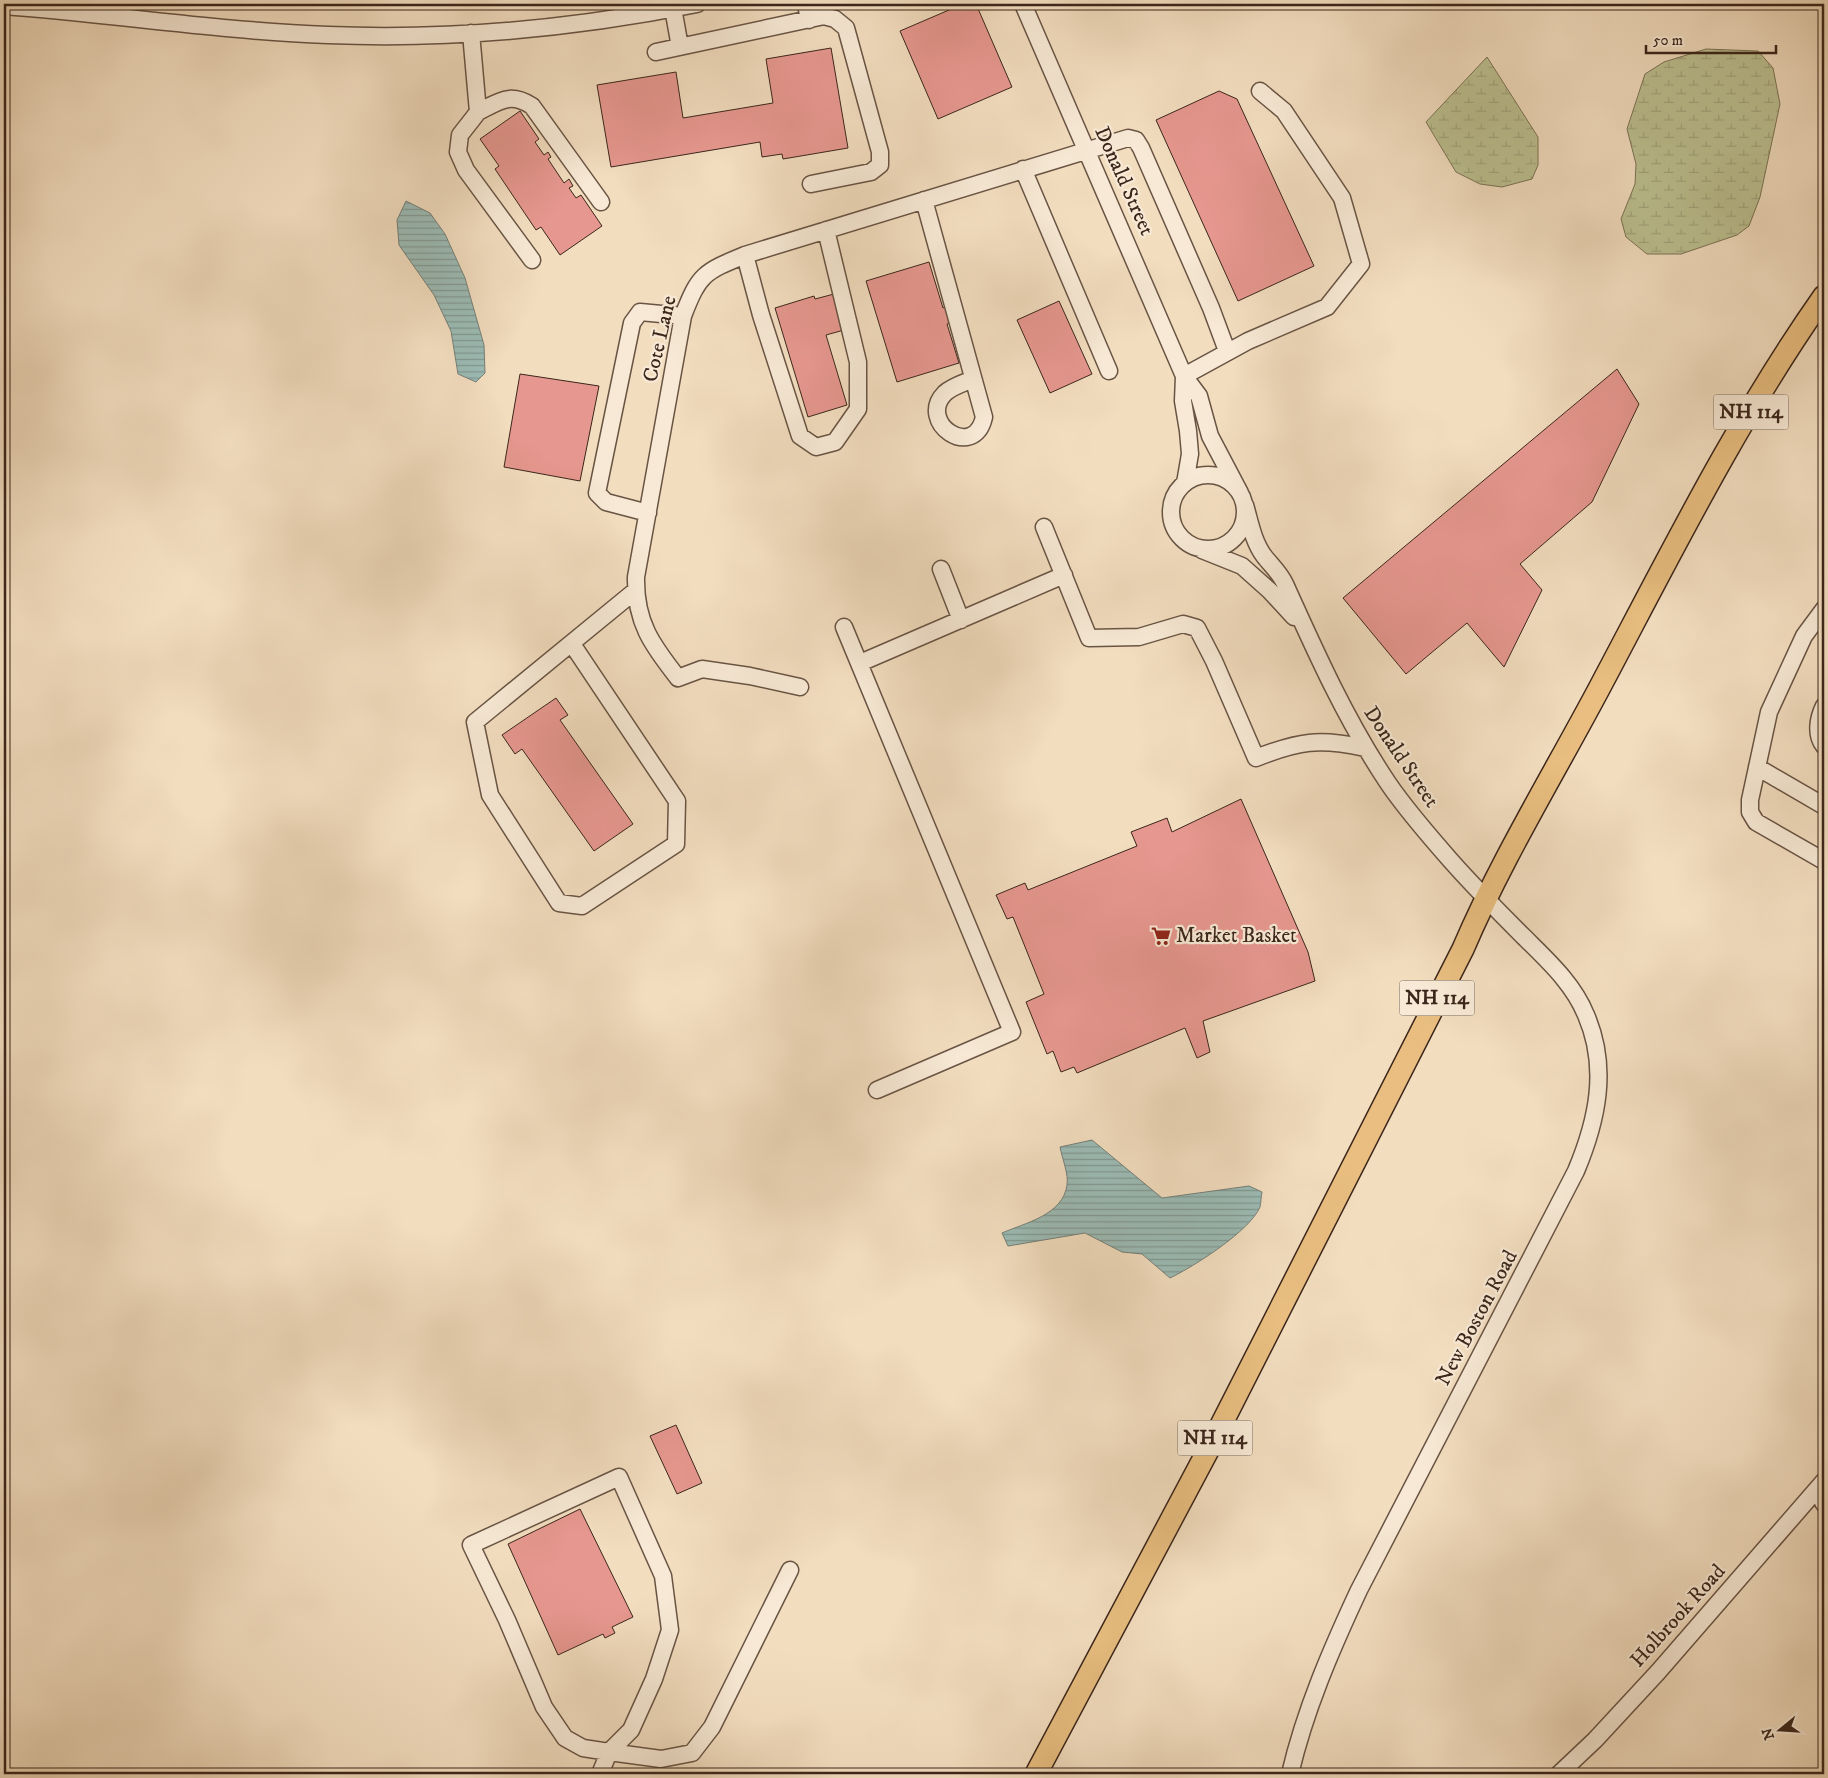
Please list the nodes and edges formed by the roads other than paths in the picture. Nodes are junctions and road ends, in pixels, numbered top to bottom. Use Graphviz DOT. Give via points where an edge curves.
graph roads {
  1 [pos="697,4"];
  2 [pos="1023,4"];
  3 [pos="4,6"];
  4 [pos="673,8"];
  5 [pos="808,12"];
  6 [pos="471,32"];
  7 [pos="680,47"];
  8 [pos="656,52"];
  9 [pos="1260,92"];
  10 [pos="478,112"];
  11 [pos="1087,150"];
  12 [pos="1023,168"];
  13 [pos="811,184"];
  14 [pos="924,200"];
  15 [pos="601,202"];
  16 [pos="826,230"];
  17 [pos="745,255"];
  18 [pos="532,260"];
  19 [pos="1824,296"];
  20 [pos="683,316"];
  21 [pos="1228,351"];
  22 [pos="1109,371"];
  23 [pos="1184,376"];
  24 [pos="973,379"];
  25 [pos="1185,483"];
  26 [pos="1242,499"];
  27 [pos="648,512"];
  28 [pos="1044,527"];
  29 [pos="1199,548"];
  30 [pos="941,568"];
  31 [pos="1064,576"];
  32 [pos="635,591"];
  33 [pos="1824,609"];
  34 [pos="961,620"];
  35 [pos="1303,625"];
  36 [pos="844,627"];
  37 [pos="572,644"];
  38 [pos="860,662"];
  39 [pos="800,687"];
  40 [pos="1824,706"];
  41 [pos="1824,746"];
  42 [pos="1366,748"];
  43 [pos="1757,768"];
  44 [pos="1824,806"];
  45 [pos="1824,861"];
  46 [pos="1485,897"];
  47 [pos="877,1090"];
  48 [pos="1822,1492"];
  49 [pos="790,1570"];
  50 [pos="609,1752"];
  51 [pos="600,1774"];
  52 [pos="1036,1774"];
  53 [pos="1290,1774"];
  54 [pos="1559,1774"];
  1 -- 4 [label="street"];
  2 -- 11 [label="street, Donald Street"];
  3 -- 6 [label="street" via="329,35"];
  4 -- 6 [label="street" via="572,25"];
  4 -- 7 [label="street"];
  5 -- 7 [label="street"];
  5 -- 13 [label="street" via="835,19 846,28 880,152 880,164 871,172"];
  6 -- 10 [label="street"];
  7 -- 8 [label="street"];
  9 -- 21 [label="street" via="1284,111 1342,198 1361,264 1327,307"];
  10 -- 15 [label="street" via="507,98 520,98 532,106"];
  10 -- 18 [label="street" via="460,135 458,152 466,170"];
  11 -- 12 [label="street, Cote Lane"];
  11 -- 21 [label="street, Cote Lane" via="1128,138 1136,140"];
  11 -- 23 [label="street, Donald Street"];
  12 -- 14 [label="street, Cote Lane"];
  12 -- 22 [label="street"];
  14 -- 16 [label="street, Cote Lane"];
  14 -- 24 [label="street"];
  16 -- 17 [label="street, Cote Lane"];
  16 -- 17 [label="street" via="858,362 858,409 835,442 816,447 800,436"];
  17 -- 20 [label="street, Cote Lane" via="706,274 694,287"];
  19 -- 46 [label="main road, NH 114" via="1776,369 1682,530"];
  20 -- 27 [label="street, Cote Lane"];
  20 -- 27 [label="street" via="640,312 632,323 597,493 606,502"];
  21 -- 23 [label="street"];
  23 -- 25 [label="street, Donald Street" via="1183,401 1190,454"];
  23 -- 26 [label="street, Donald Street" via="1198,396 1213,442"];
  25 -- 26 [label="street" via="1210,474 1227,480"];
  25 -- 29 [label="street, Donald Street" via="1172,501 1170,513 1179,536"];
  26 -- 29 [label="street" via="1245,517 1234,539 1224,546"];
  26 -- 35 [label="street, Donald Street" via="1259,548 1284,581"];
  27 -- 32 [label="street, Cote Lane"];
  28 -- 31 [label="street"];
  29 -- 35 [label="street, Donald Street" via="1242,566"];
  30 -- 34 [label="street"];
  31 -- 34 [label="street"];
  31 -- 42 [label="street" via="1089,638 1139,637 1183,624 1197,628 1256,758 1304,742 1334,741"];
  32 -- 37 [label="street"];
  32 -- 39 [label="street, Cote Lane" via="648,638 678,678 702,669"];
  33 -- 43 [label="street" via="1804,636 1768,712"];
  34 -- 38 [label="street"];
  35 -- 42 [label="street, Donald Street"];
  36 -- 38 [label="street"];
  37 -- 37 [label="street" via="476,722 490,795 559,903 582,906 676,844 677,801"];
  38 -- 47 [label="street" via="1012,1032"];
  40 -- 41 [label="street" via="1818,717 1820,741"];
  42 -- 46 [label="street, Donald Street" via="1404,805"];
  43 -- 44 [label="street"];
  43 -- 45 [label="street" via="1750,800 1750,812 1756,822"];
  46 -- 52 [label="main road, NH 114" via="1459,956 1214,1439"];
  46 -- 53 [label="street, New Boston Road" via="1556,969 1586,1015 1598,1063 1598,1103 1590,1139 1557,1210 1336,1639 1311,1702"];
  48 -- 54 [label="street, Holbrook Road" via="1595,1740"];
  49 -- 50 [label="street" via="712,1727 692,1754 661,1759"];
  50 -- 50 [label="street" via="631,1730 654,1679 670,1630 663,1576 619,1477 471,1545 544,1707 565,1738 583,1748"];
  50 -- 51 [label="street"];
}
